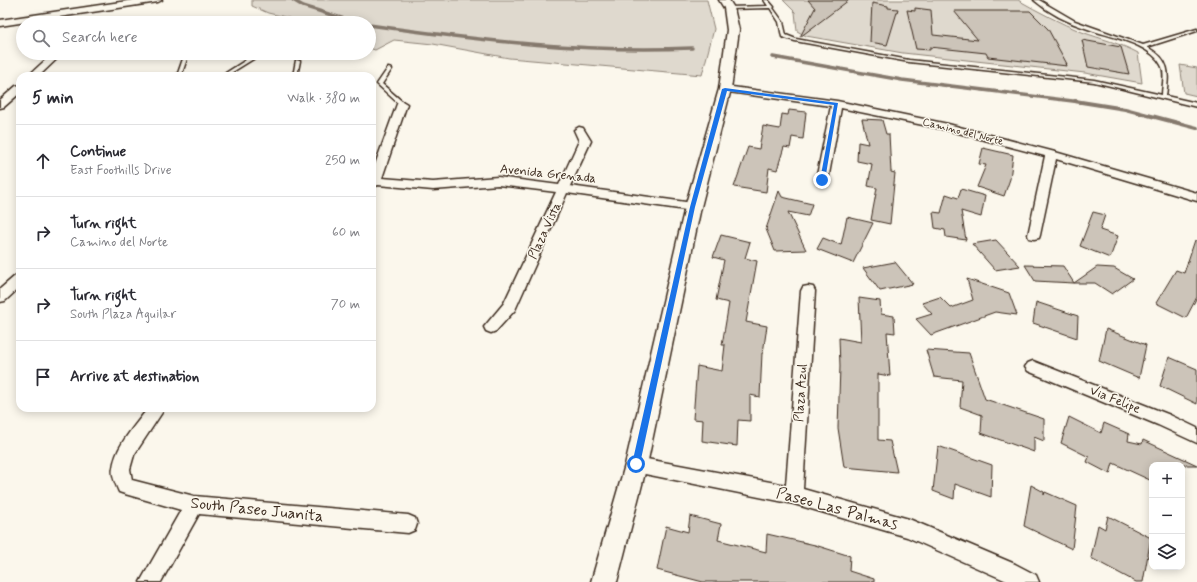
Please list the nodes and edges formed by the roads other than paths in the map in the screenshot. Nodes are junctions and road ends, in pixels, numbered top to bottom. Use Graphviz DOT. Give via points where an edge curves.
graph roads {
  1 [pos="158,0"];
  2 [pos="766,0"];
  3 [pos="1036,0"];
  4 [pos="726,4"];
  5 [pos="772,7"];
  6 [pos="77,12"];
  7 [pos="49,16"];
  8 [pos="76,16"];
  9 [pos="16,21"];
  10 [pos="0,23"];
  11 [pos="1197,30"];
  12 [pos="1143,47"];
  13 [pos="50,60"];
  14 [pos="185,60"];
  15 [pos="249,60"];
  16 [pos="298,61"];
  17 [pos="390,69"];
  18 [pos="37,72"];
  19 [pos="181,72"];
  20 [pos="230,72"];
  21 [pos="295,72"];
  22 [pos="725,89"];
  23 [pos="16,91"];
  24 [pos="1164,96"];
  25 [pos="402,104"];
  26 [pos="837,104"];
  27 [pos="0,105"];
  28 [pos="1197,105"];
  29 [pos="579,130"];
  30 [pos="1051,154"];
  31 [pos="376,174"];
  32 [pos="822,180"];
  33 [pos="376,182"];
  34 [pos="564,189"];
  35 [pos="1197,197"];
  36 [pos="692,207"];
  37 [pos="1034,235"];
  38 [pos="16,283"];
  39 [pos="808,291"];
  40 [pos="0,297"];
  41 [pos="491,327"];
  42 [pos="1033,367"];
  43 [pos="154,412"];
  44 [pos="1197,436"];
  45 [pos="636,464"];
  46 [pos="794,495"];
  47 [pos="194,505"];
  48 [pos="408,524"];
  49 [pos="1007,576"];
  50 [pos="150,582"];
  51 [pos="604,582"];
  52 [pos="1029,582"];
  1 -- 6 [label="street"];
  2 -- 5 [label="lane"];
  3 -- 12 [label="lane" via="1079,24"];
  4 -- 5 [label="lane"];
  4 -- 22 [label="street" via="733,30"];
  5 -- 24 [label="lane" via="781,22 784,36 794,40 900,60 1094,81"];
  6 -- 7 [label="street"];
  6 -- 8 [label="street"];
  9 -- 10 [label="street"];
  11 -- 12 [label="lane"];
  12 -- 24 [label="lane" via="1156,55 1164,66"];
  13 -- 18 [label="street"];
  14 -- 19 [label="lane"];
  15 -- 20 [label="lane"];
  16 -- 21 [label="lane"];
  17 -- 25 [label="lane" via="379,84"];
  22 -- 26 [label="street, Camino del Norte"];
  22 -- 36 [label="street"];
  23 -- 27 [label="street"];
  24 -- 28 [label="lane"];
  25 -- 31 [label="street"];
  26 -- 30 [label="street, Camino del Norte" via="948,127"];
  26 -- 32 [label="street"];
  29 -- 34 [label="street, Plaza Vista" via="584,141"];
  30 -- 35 [label="street, Camino del Norte"];
  30 -- 37 [label="street"];
  33 -- 34 [label="street, Avenida Grenada" via="434,186 498,181"];
  34 -- 36 [label="street, Avenida Grenada"];
  34 -- 41 [label="street, Plaza Vista" via="510,306"];
  36 -- 45 [label="street"];
  38 -- 40 [label="street"];
  39 -- 46 [label="street, Plaza Azul"];
  42 -- 44 [label="street, Via Felipe"];
  43 -- 47 [label="street, South Paseo Juanita" via="126,452 121,469 125,486"];
  45 -- 46 [label="street, Paseo Las Palmas"];
  45 -- 51 [label="street"];
  46 -- 49 [label="street, Paseo Las Palmas" via="909,528"];
  47 -- 48 [label="street, South Paseo Juanita"];
  47 -- 50 [label="street"];
  49 -- 52 [label="street, Paseo Las Palmas"];
}
